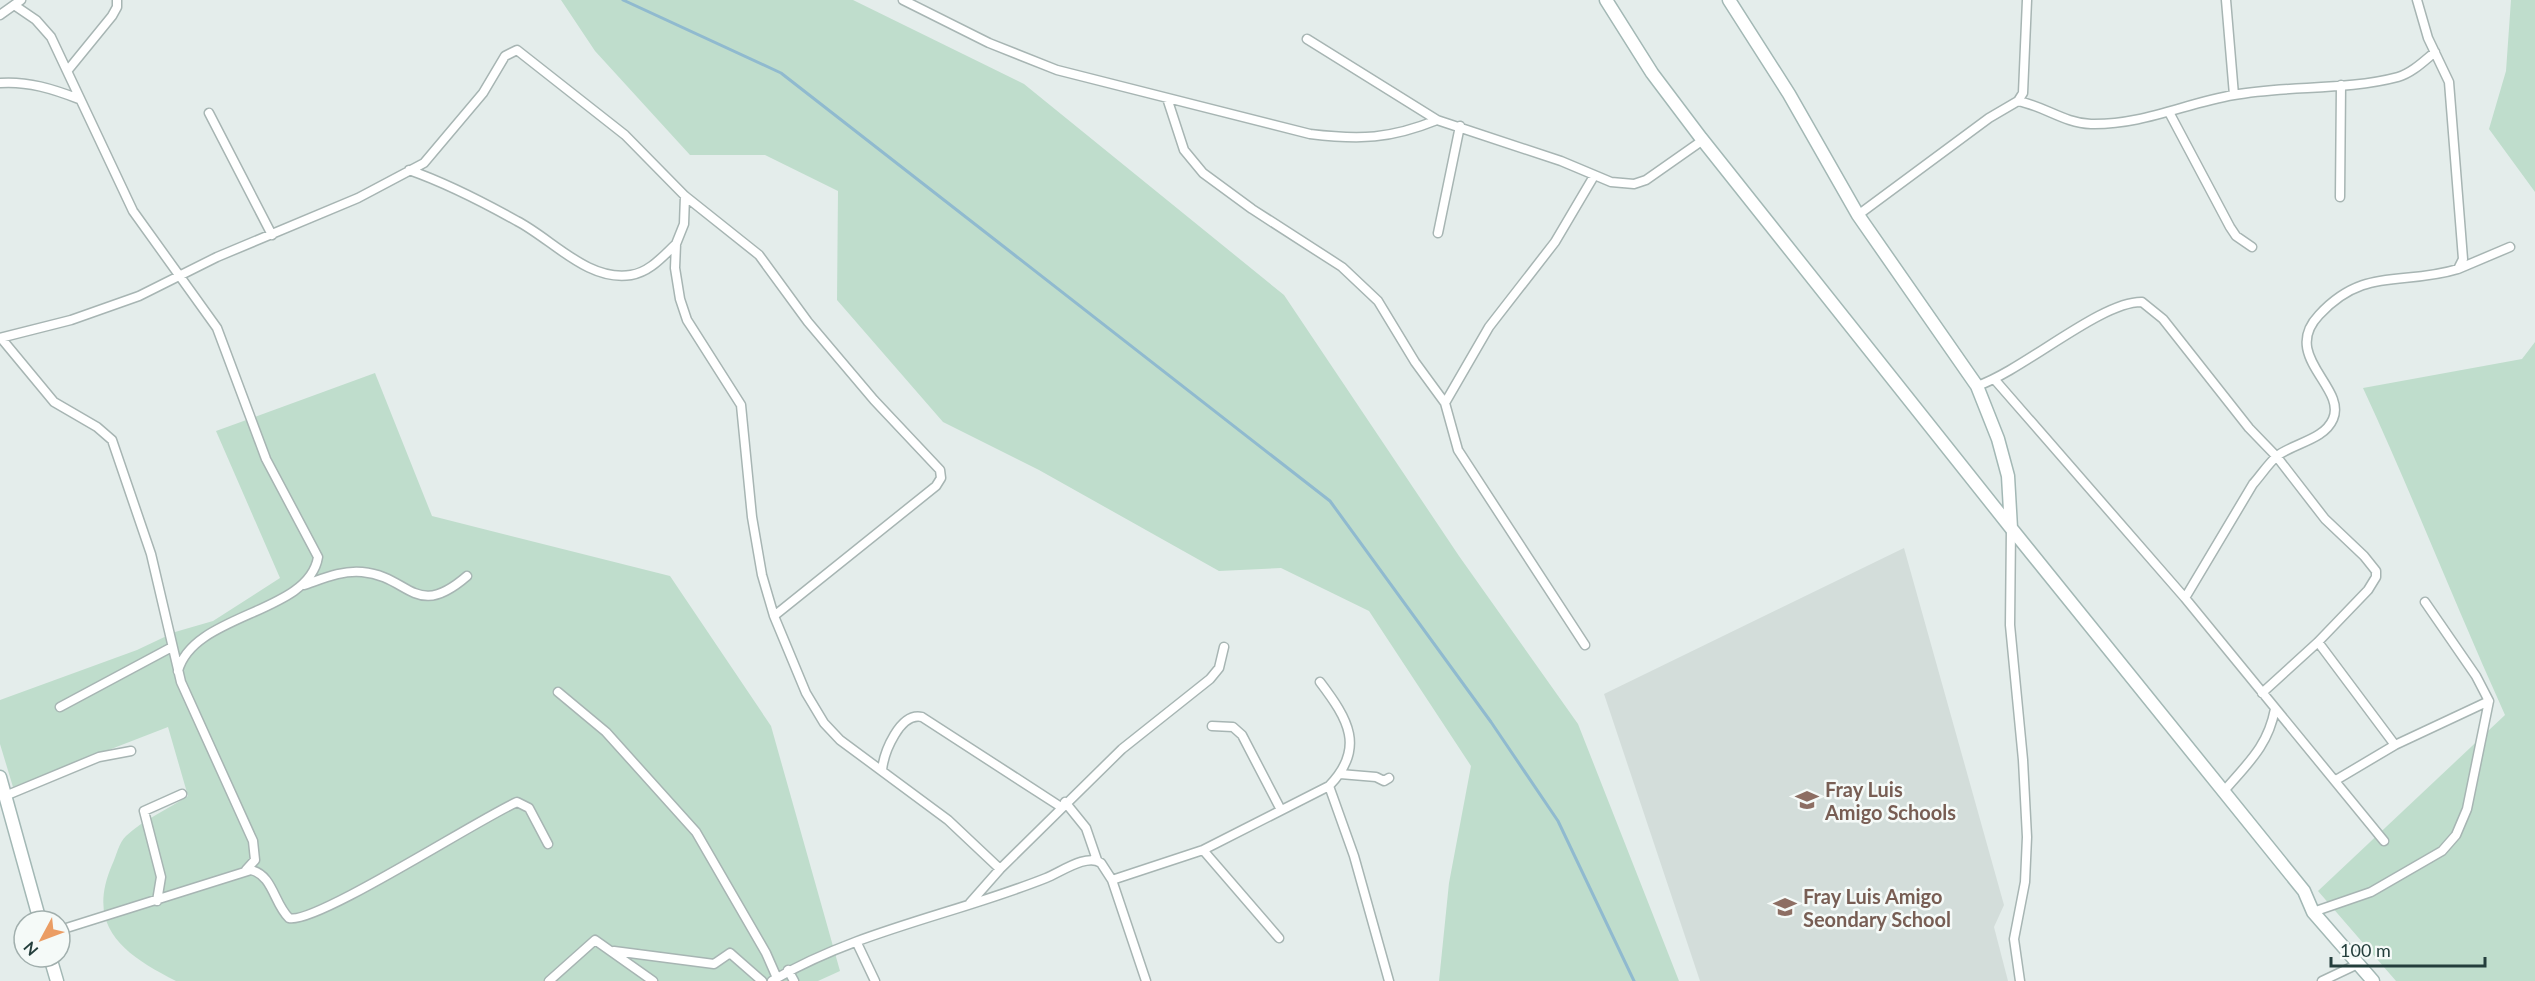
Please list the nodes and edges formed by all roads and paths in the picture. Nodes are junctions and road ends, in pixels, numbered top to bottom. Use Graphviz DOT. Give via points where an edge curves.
graph roads {
  1 [pos="117,0"];
  2 [pos="903,0"];
  3 [pos="1606,0"];
  4 [pos="1730,0"];
  5 [pos="2027,0"];
  6 [pos="2226,0"];
  7 [pos="2417,0"];
  8 [pos="17,3"];
  9 [pos="0,15"];
  10 [pos="1306,39"];
  11 [pos="2435,52"];
  12 [pos="68,70"];
  13 [pos="0,83"];
  14 [pos="2341,86"];
  15 [pos="2234,95"];
  16 [pos="1167,98"];
  17 [pos="79,99"];
  18 [pos="2018,101"];
  19 [pos="209,113"];
  20 [pos="2170,114"];
  21 [pos="1437,120"];
  22 [pos="1460,126"];
  23 [pos="1703,140"];
  24 [pos="409,170"];
  25 [pos="1594,176"];
  26 [pos="685,196"];
  27 [pos="2340,197"];
  28 [pos="1858,215"];
  29 [pos="1437,232"];
  30 [pos="272,235"];
  31 [pos="676,244"];
  32 [pos="2252,247"];
  33 [pos="2510,247"];
  34 [pos="2458,269"];
  35 [pos="182,275"];
  36 [pos="0,338"];
  37 [pos="1995,380"];
  38 [pos="1977,386"];
  39 [pos="1444,403"];
  40 [pos="2277,456"];
  41 [pos="2011,528"];
  42 [pos="467,576"];
  43 [pos="303,585"];
  44 [pos="2185,598"];
  45 [pos="2425,602"];
  46 [pos="774,616"];
  47 [pos="2318,642"];
  48 [pos="1586,645"];
  49 [pos="172,647"];
  50 [pos="1224,647"];
  51 [pos="178,671"];
  52 [pos="1320,682"];
  53 [pos="558,692"];
  54 [pos="2262,693"];
  55 [pos="2489,701"];
  56 [pos="60,707"];
  57 [pos="2275,709"];
  58 [pos="1212,726"];
  59 [pos="2174,729"];
  60 [pos="2395,745"];
  61 [pos="131,752"];
  62 [pos="882,770"];
  63 [pos="1340,774"];
  64 [pos="0,777"];
  65 [pos="1389,778"];
  66 [pos="2336,780"];
  67 [pos="1329,786"];
  68 [pos="2224,791"];
  69 [pos="182,794"];
  70 [pos="5,796"];
  71 [pos="1063,805"];
  72 [pos="1281,810"];
  73 [pos="2384,841"];
  74 [pos="548,844"];
  75 [pos="1203,850"];
  76 [pos="1097,860"];
  77 [pos="1000,868"];
  78 [pos="246,870"];
  79 [pos="1112,880"];
  80 [pos="2304,891"];
  81 [pos="157,901"];
  82 [pos="970,903"];
  83 [pos="37,909"];
  84 [pos="2313,912"];
  85 [pos="72,926"];
  86 [pos="1279,938"];
  87 [pos="857,943"];
  88 [pos="614,951"];
  89 [pos="2358,964"];
  90 [pos="788,970"];
  91 [pos="774,980"];
  92 [pos="549,981"];
  93 [pos="653,981"];
  94 [pos="762,981"];
  95 [pos="794,981"];
  96 [pos="875,981"];
  97 [pos="1146,981"];
  98 [pos="1389,981"];
  99 [pos="2020,981"];
  100 [pos="2322,981"];
  101 [pos="2373,981"];
  1 -- 12 [label="street" via="112,16"];
  2 -- 16 [label="street" via="989,43 1057,70"];
  3 -- 23 [label="street" via="1652,73"];
  4 -- 28 [label="street"];
  5 -- 18 [label="street" via="2023,93"];
  6 -- 15 [label="street"];
  7 -- 11 [label="street"];
  8 -- 9 [label="street"];
  8 -- 12 [label="street" via="45,28"];
  10 -- 21 [label="street"];
  11 -- 14 [label="street" via="2399,77"];
  11 -- 34 [label="street" via="2449,82 2463,249"];
  12 -- 17 [label="street"];
  13 -- 17 [label="street" via="53,89"];
  14 -- 15 [label="street"];
  14 -- 27 [label="street"];
  15 -- 20 [label="street"];
  16 -- 21 [label="street" via="1345,139 1403,133"];
  16 -- 39 [label="street" via="1177,135 1191,161 1252,209 1363,284"];
  17 -- 35 [label="street" via="133,211"];
  18 -- 20 [label="street" via="2061,118 2091,124"];
  18 -- 28 [label="street" via="1989,117"];
  19 -- 30 [label="street"];
  20 -- 32 [label="street" via="2230,227"];
  21 -- 22 [label="street"];
  22 -- 25 [label="street"];
  22 -- 29 [label="street"];
  23 -- 25 [label="street" via="1646,180 1622,184"];
  23 -- 41 [label="street"];
  24 -- 26 [label="street" via="424,163 483,93 505,56 517,50 625,135"];
  24 -- 30 [label="street" via="358,198"];
  24 -- 31 [label="street" via="519,222 599,271 629,275 643,272"];
  25 -- 39 [label="street" via="1555,242 1489,327"];
  26 -- 31 [label="street" via="684,224"];
  26 -- 46 [label="street" via="759,255 808,322 940,470 936,486"];
  28 -- 38 [label="street"];
  30 -- 35 [label="street" via="217,256"];
  31 -- 46 [label="street" via="675,268 687,320 741,405 752,517"];
  33 -- 34 [label="street"];
  34 -- 40 [label="street" via="2360,284 2329,304 2315,319 2305,340 2335,405 2335,415 2324,431"];
  35 -- 36 [label="street" via="139,296 71,320"];
  35 -- 43 [label="street" via="217,328 266,459 318,557"];
  36 -- 49 [label="street" via="54,402 112,440 151,554"];
  37 -- 38 [label="street"];
  37 -- 40 [label="street" via="2098,317 2126,304 2142,302 2163,319 2249,428"];
  37 -- 44 [label="street"];
  38 -- 41 [label="street" via="2008,476"];
  39 -- 48 [label="street" via="1458,450"];
  40 -- 44 [label="street" via="2253,484"];
  40 -- 47 [label="street" via="2325,519 2376,571 2373,584"];
  41 -- 59 [label="street"];
  41 -- 99 [label="street" via="2010,625 2027,837 2025,882 2014,939"];
  42 -- 43 [label="street" via="452,589 433,596 407,591 378,575 362,572 339,573"];
  43 -- 51 [label="street" via="198,641 184,655"];
  44 -- 54 [label="street"];
  45 -- 55 [label="street"];
  46 -- 62 [label="street" via="806,693 824,723 840,740"];
  47 -- 54 [label="street"];
  47 -- 60 [label="street"];
  49 -- 51 [label="street"];
  49 -- 56 [label="street"];
  50 -- 71 [label="street" via="1219,668 1210,679 1122,749"];
  51 -- 78 [label="street" via="253,841 255,860"];
  52 -- 63 [label="street" via="1350,733 1348,760"];
  53 -- 91 [label="street" via="606,732 696,832 766,953"];
  54 -- 57 [label="street"];
  55 -- 60 [label="street"];
  55 -- 84 [label="street" via="2467,809 2456,835 2442,851 2372,892"];
  57 -- 66 [label="street"];
  57 -- 68 [label="street" via="2264,743"];
  58 -- 72 [label="street" via="1233,727 1242,735"];
  59 -- 68 [label="street"];
  59 -- 80 [label="street" via="2175,740 2296,889"];
  60 -- 66 [label="street"];
  61 -- 70 [label="street" via="99,757"];
  62 -- 71 [label="street" via="887,746 908,718 922,717"];
  62 -- 77 [label="street" via="948,820"];
  63 -- 65 [label="street" via="1384,781"];
  63 -- 67 [label="street"];
  64 -- 70 [label="street"];
  66 -- 73 [label="street"];
  67 -- 72 [label="street"];
  67 -- 98 [label="street" via="1354,856"];
  68 -- 80 [label="street"];
  69 -- 81 [label="street" via="144,811 161,877"];
  70 -- 83 [label="street"];
  71 -- 76 [label="street" via="1086,828"];
  71 -- 77 [label="street"];
  72 -- 75 [label="street"];
  74 -- 78 [label="street" via="529,808 517,802 359,891 294,920 284,914 261,874"];
  75 -- 79 [label="street"];
  75 -- 86 [label="street"];
  76 -- 79 [label="street"];
  76 -- 82 [label="street"];
  77 -- 82 [label="street"];
  78 -- 81 [label="street"];
  79 -- 97 [label="street"];
  80 -- 84 [label="street"];
  81 -- 85 [label="street"];
  82 -- 87 [label="street"];
  84 -- 89 [label="street"];
  87 -- 90 [label="street"];
  87 -- 96 [label="street"];
  88 -- 92 [label="street" via="600,941 591,941"];
  88 -- 93 [label="street"];
  88 -- 94 [label="street" via="714,964 730,952"];
  89 -- 100 [label="street"];
  89 -- 101 [label="street"];
  90 -- 91 [label="street"];
  90 -- 95 [label="street"];
}
